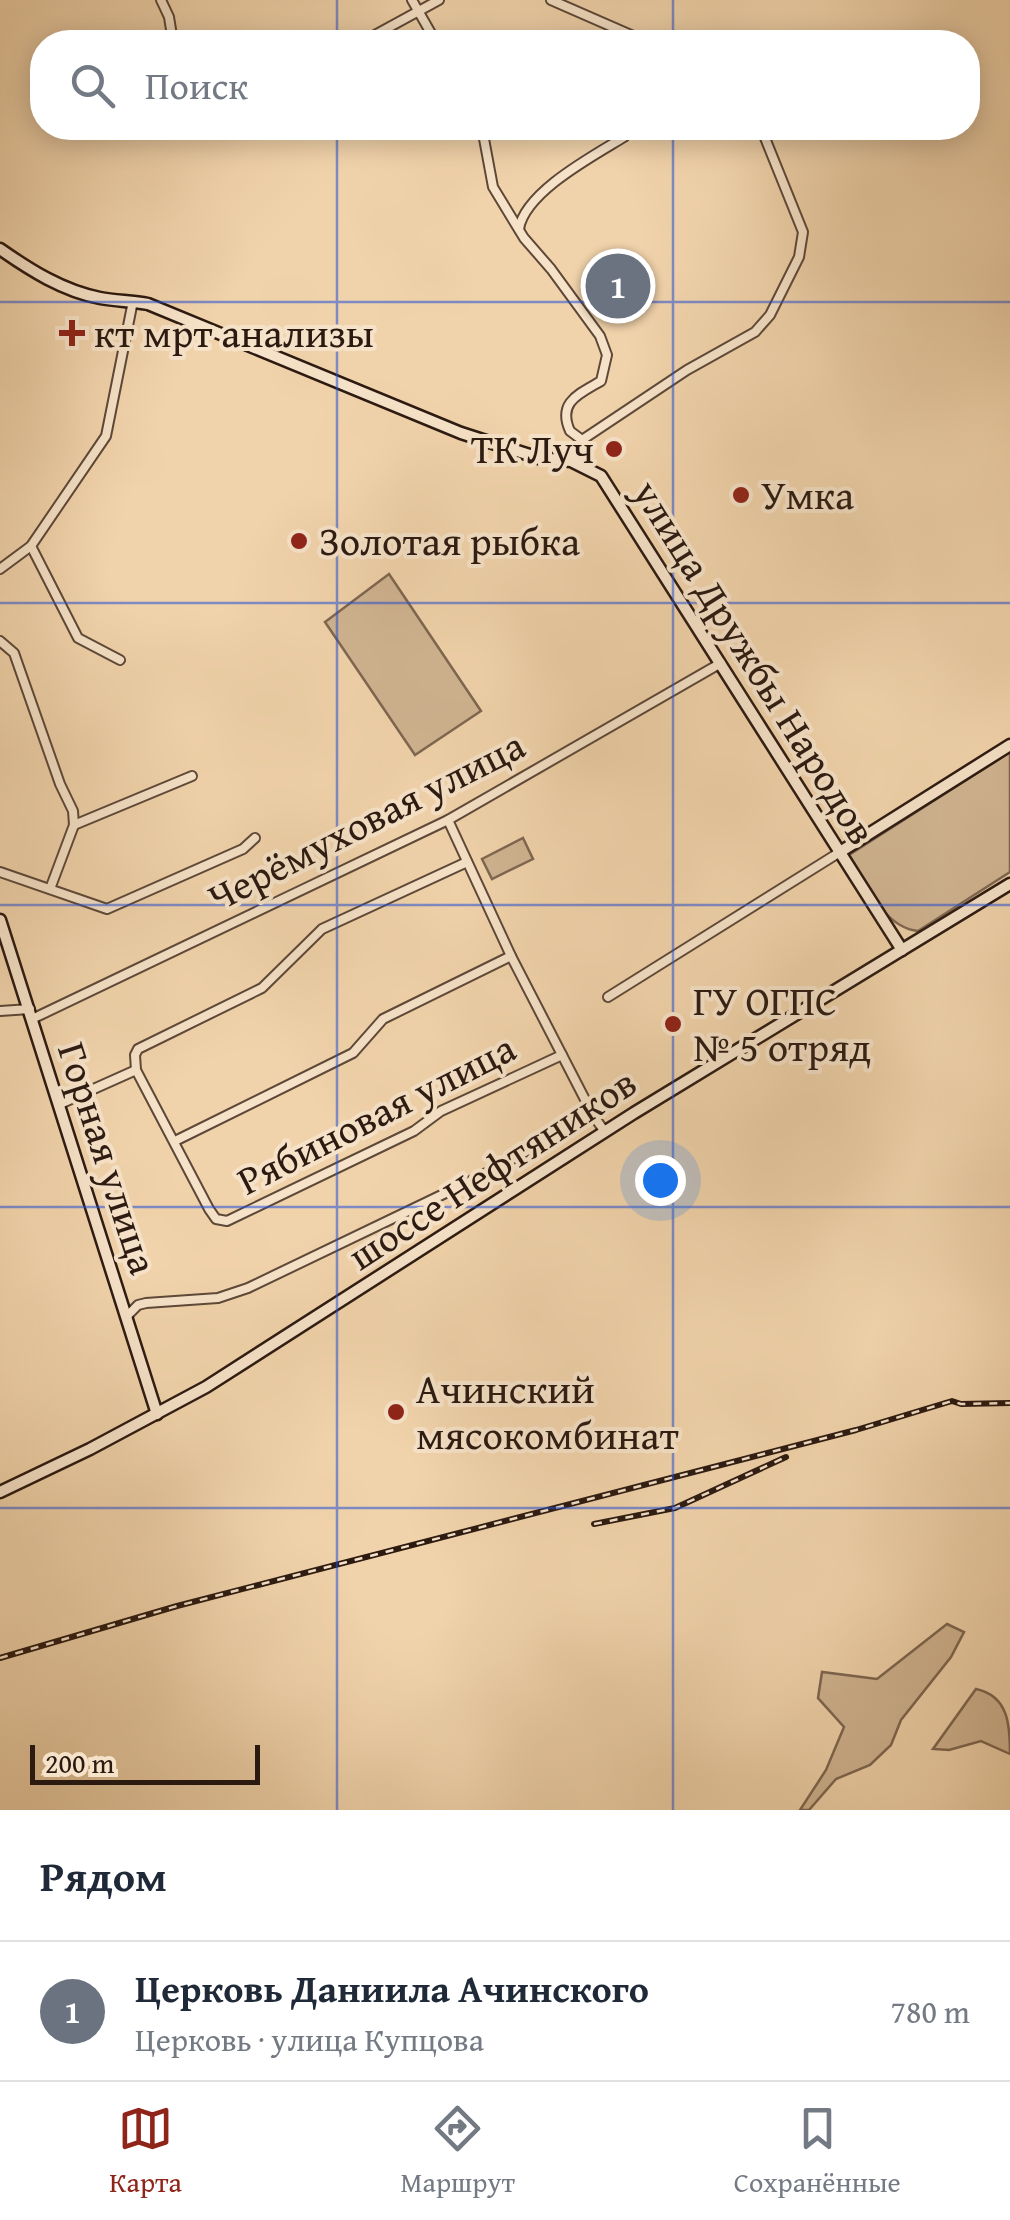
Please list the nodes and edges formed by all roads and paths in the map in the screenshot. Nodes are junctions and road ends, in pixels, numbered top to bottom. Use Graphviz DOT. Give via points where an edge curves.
graph roads {
  1 [pos="162,0"];
  2 [pos="412,0"];
  3 [pos="439,0"];
  4 [pos="552,0"];
  5 [pos="418,10"];
  6 [pos="171,30"];
  7 [pos="383,30"];
  8 [pos="429,30"];
  9 [pos="618,30"];
  10 [pos="484,140"];
  11 [pos="618,140"];
  12 [pos="766,140"];
  13 [pos="519,229"];
  14 [pos="0,249"];
  15 [pos="133,302"];
  16 [pos="582,440"];
  17 [pos="570,462"];
  18 [pos="30,546"];
  19 [pos="0,570"];
  20 [pos="2,642"];
  21 [pos="120,660"];
  22 [pos="721,663"];
  23 [pos="1010,746"];
  24 [pos="192,776"];
  25 [pos="448,820"];
  26 [pos="74,825"];
  27 [pos="255,838"];
  28 [pos="840,852"];
  29 [pos="467,862"];
  30 [pos="0,872"];
  31 [pos="1010,884"];
  32 [pos="50,889"];
  33 [pos="0,920"];
  34 [pos="902,950"];
  35 [pos="511,956"];
  36 [pos="608,997"];
  37 [pos="0,1011"];
  38 [pos="31,1014"];
  39 [pos="562,1055"];
  40 [pos="136,1070"];
  41 [pos="60,1104"];
  42 [pos="593,1115"];
  43 [pos="606,1132"];
  44 [pos="175,1142"];
  45 [pos="126,1317"];
  46 [pos="157,1414"];
  47 [pos="0,1492"];
  1 -- 6 [label="street"];
  2 -- 5 [label="street"];
  3 -- 5 [label="street"];
  4 -- 9 [label="street"];
  5 -- 7 [label="street"];
  5 -- 8 [label="street"];
  10 -- 13 [label="street" via="493,188"];
  11 -- 13 [label="street" via="557,178 523,215"];
  12 -- 16 [label="street" via="803,232 799,258 770,315 754,332"];
  13 -- 16 [label="street" via="594,327 607,356 601,381 570,399 565,410 570,431"];
  14 -- 15 [label="street, улица Дружбы Народов" via="70,289"];
  15 -- 17 [label="street, улица Дружбы Народов" via="462,433"];
  15 -- 18 [label="street" via="106,436"];
  16 -- 17 [label="street"];
  17 -- 22 [label="street, улица Дружбы Народов" via="606,482"];
  18 -- 19 [label="street"];
  18 -- 21 [label="street" via="78,638"];
  20 -- 26 [label="street" via="14,653"];
  22 -- 25 [label="street, Черёмуховая улица"];
  22 -- 28 [label="street, улица Дружбы Народов"];
  23 -- 28 [label="street"];
  24 -- 26 [label="street"];
  25 -- 29 [label="street"];
  25 -- 38 [label="street, Черёмуховая улица"];
  26 -- 32 [label="street"];
  27 -- 32 [label="street" via="113,907"];
  28 -- 34 [label="street, улица Дружбы Народов"];
  28 -- 36 [label="street"];
  29 -- 35 [label="street"];
  29 -- 40 [label="street" via="322,929 262,988 143,1046 135,1055"];
  30 -- 32 [label="street"];
  31 -- 34 [label="street, шоссе Нефтяников"];
  33 -- 38 [label="street, Горная улица"];
  34 -- 43 [label="street, шоссе Нефтяников"];
  35 -- 39 [label="street"];
  35 -- 44 [label="street" via="383,1019 353,1053"];
  37 -- 38 [label="street, Черёмуховая улица"];
  38 -- 41 [label="street, Горная улица"];
  39 -- 42 [label="street"];
  39 -- 44 [label="street, Рябиновая улица" via="232,1219 216,1219"];
  40 -- 41 [label="street"];
  40 -- 44 [label="street"];
  41 -- 45 [label="street, Горная улица"];
  42 -- 43 [label="street"];
  42 -- 45 [label="street" via="479,1178 248,1288 218,1298 146,1303"];
  43 -- 46 [label="street, шоссе Нефтяников"];
  45 -- 46 [label="street, Горная улица"];
  46 -- 47 [label="street, шоссе Нефтяников"];
}
